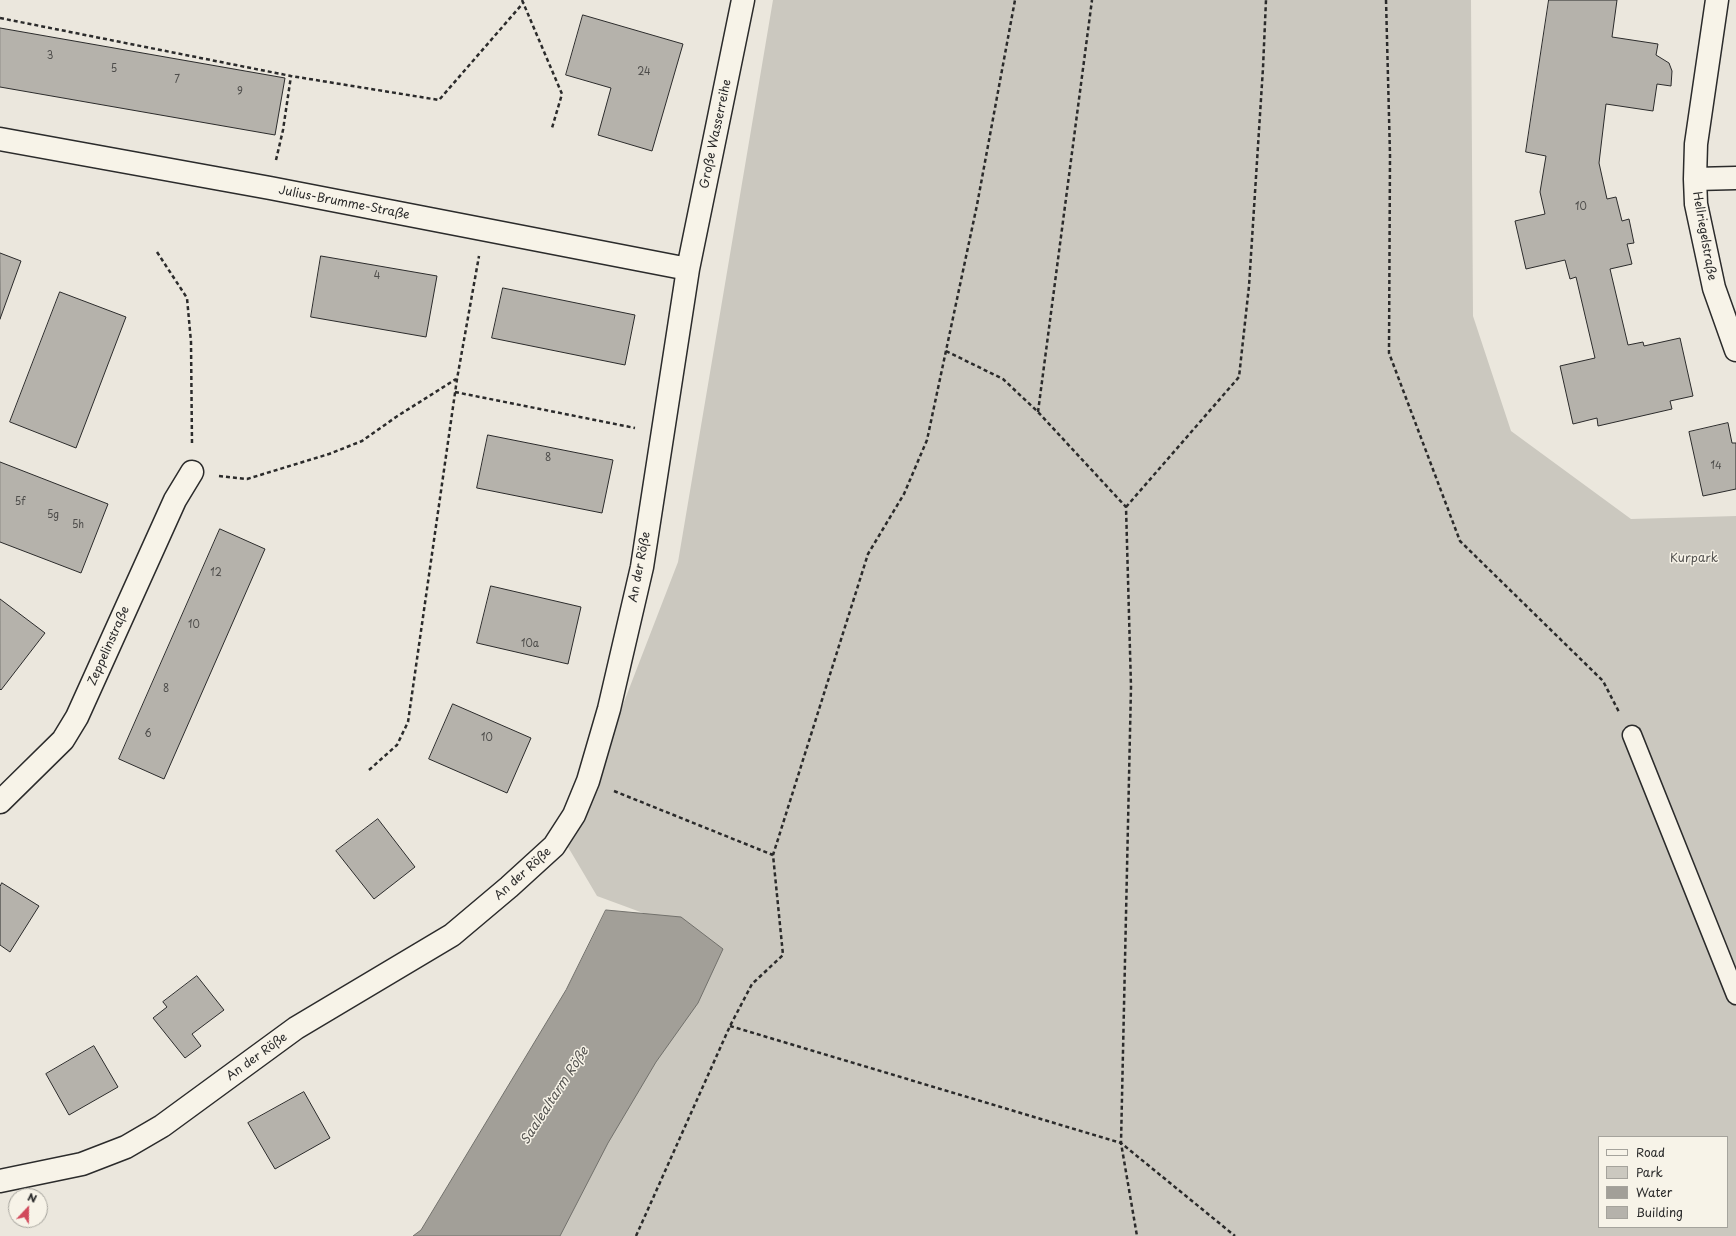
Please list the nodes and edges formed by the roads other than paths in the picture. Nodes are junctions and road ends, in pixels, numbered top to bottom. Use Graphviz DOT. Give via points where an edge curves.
graph roads {
  1 [pos="743,0"];
  2 [pos="1717,0"];
  3 [pos="0,139"];
  4 [pos="1736,178"];
  5 [pos="1695,179"];
  6 [pos="688,269"];
  7 [pos="1736,350"];
  8 [pos="192,472"];
  9 [pos="1632,736"];
  10 [pos="0,802"];
  11 [pos="1736,995"];
  12 [pos="0,1181"];
  1 -- 6 [label="street, Große Wasserreihe"];
  2 -- 5 [label="street, Hellriegelstraße" via="1696,144"];
  3 -- 6 [label="street, Julius-Brumme-Straße"];
  4 -- 5 [label="street"];
  5 -- 7 [label="street, Hellriegelstraße" via="1696,204 1714,288"];
  6 -- 12 [label="street, An der Röße" via="642,567 588,781 574,815 554,846 452,934 296,1028 150,1133 126,1147 82,1164"];
  8 -- 10 [label="street, Zeppelinstraße" via="175,500 77,717 63,740"];
  9 -- 11 [label="lane"];
}
